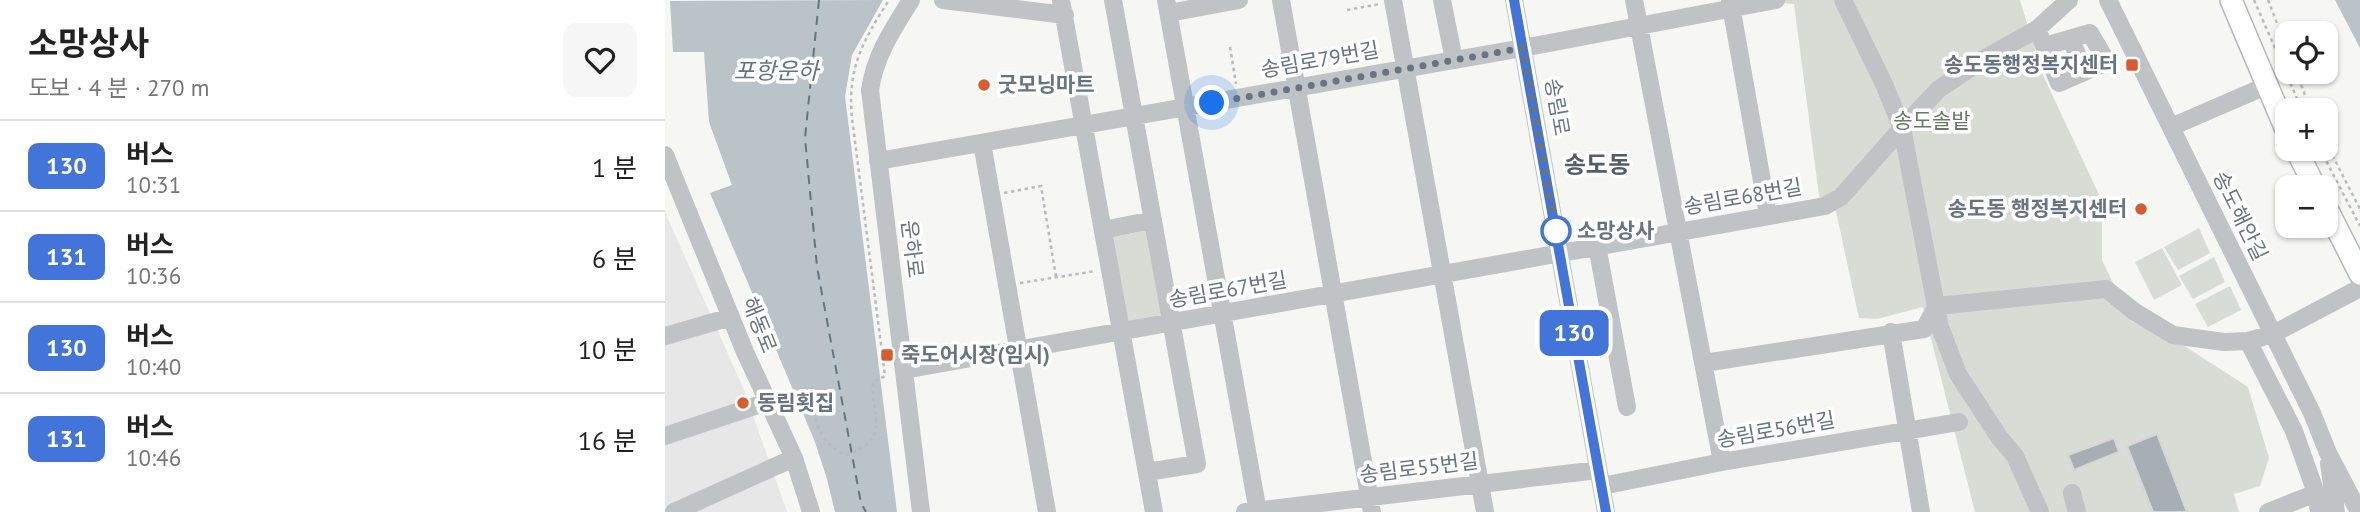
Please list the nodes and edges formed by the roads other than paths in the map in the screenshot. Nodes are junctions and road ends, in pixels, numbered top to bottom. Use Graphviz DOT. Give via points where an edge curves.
graph roads {
  1 [pos="911,0"];
  2 [pos="943,0"];
  3 [pos="1113,0"];
  4 [pos="1239,0"];
  5 [pos="1281,0"];
  6 [pos="1442,0"];
  7 [pos="1514,0"];
  8 [pos="1634,0"];
  9 [pos="1776,0"];
  10 [pos="1843,0"];
  11 [pos="2069,0"];
  12 [pos="2108,0"];
  13 [pos="2231,0"];
  14 [pos="1393,1"];
  15 [pos="1731,4"];
  16 [pos="1168,6"];
  17 [pos="1063,8"];
  18 [pos="1638,26"];
  19 [pos="2037,29"];
  20 [pos="2071,38"];
  21 [pos="2045,46"];
  22 [pos="1523,48"];
  23 [pos="1454,60"];
  24 [pos="1405,68"];
  25 [pos="2084,72"];
  26 [pos="2266,86"];
  27 [pos="1296,87"];
  28 [pos="2275,106"];
  29 [pos="1185,108"];
  30 [pos="1133,116"];
  31 [pos="1085,125"];
  32 [pos="2171,127"];
  33 [pos="1902,128"];
  34 [pos="982,143"];
  35 [pos="665,155"];
  36 [pos="878,161"];
  37 [pos="1768,215"];
  38 [pos="1153,220"];
  39 [pos="1103,230"];
  40 [pos="2338,231"];
  41 [pos="1678,232"];
  42 [pos="1597,246"];
  43 [pos="1560,253"];
  44 [pos="1442,274"];
  45 [pos="2360,274"];
  46 [pos="2360,288"];
  47 [pos="1335,293"];
  48 [pos="1937,306"];
  49 [pos="1222,315"];
  50 [pos="731,317"];
  51 [pos="1171,323"];
  52 [pos="1891,332"];
  53 [pos="1120,333"];
  54 [pos="2273,334"];
  55 [pos="665,336"];
  56 [pos="2248,341"];
  57 [pos="1017,349"];
  58 [pos="1704,363"];
  59 [pos="904,370"];
  60 [pos="767,402"];
  61 [pos="1627,407"];
  62 [pos="1959,422"];
  63 [pos="1906,432"];
  64 [pos="665,436"];
  65 [pos="2328,453"];
  66 [pos="794,458"];
  67 [pos="1721,463"];
  68 [pos="1147,472"];
  69 [pos="2309,473"];
  70 [pos="1600,478"];
  71 [pos="1480,484"];
  72 [pos="2073,493"];
  73 [pos="2316,493"];
  74 [pos="1371,505"];
  75 [pos="674,512"];
  76 [pos="811,512"];
  77 [pos="921,512"];
  78 [pos="1047,512"];
  79 [pos="1154,512"];
  80 [pos="1254,512"];
  81 [pos="1485,512"];
  82 [pos="1607,512"];
  83 [pos="1921,512"];
  84 [pos="2040,512"];
  85 [pos="2077,512"];
  86 [pos="2268,512"];
  87 [pos="2319,512"];
  88 [pos="2336,512"];
  89 [pos="2360,512"];
  1 -- 36 [label="street, 운하로" via="882,47 872,76"];
  2 -- 17 [label="street"];
  3 -- 30 [label="street"];
  4 -- 16 [label="street"];
  5 -- 27 [label="street"];
  6 -- 23 [label="street"];
  7 -- 22 [label="street, 송림로"];
  8 -- 18 [label="street"];
  9 -- 15 [label="street, 송림로79번길"];
  10 -- 33 [label="street"];
  11 -- 19 [label="street, 송림로68번길"];
  12 -- 32 [label="street, 송도해안길"];
  13 -- 26 [label="main road"];
  14 -- 24 [label="street"];
  15 -- 18 [label="street, 송림로79번길"];
  15 -- 37 [label="street"];
  16 -- 29 [label="street"];
  17 -- 31 [label="street"];
  18 -- 22 [label="street, 송림로79번길"];
  18 -- 41 [label="street"];
  19 -- 21 [label="street"];
  19 -- 33 [label="street, 송림로68번길" via="1955,77"];
  20 -- 21 [label="street"];
  20 -- 25 [label="street"];
  20 -- 25 [label="street" via="2090,33 2107,62"];
  21 -- 25 [label="street" via="2059,83"];
  22 -- 23 [label="street, 송림로79번길"];
  22 -- 43 [label="street, 송림로"];
  23 -- 24 [label="street, 송림로79번길"];
  24 -- 27 [label="street, 송림로79번길"];
  24 -- 44 [label="street"];
  26 -- 28 [label="main road"];
  26 -- 32 [label="street"];
  27 -- 29 [label="street, 송림로79번길"];
  27 -- 47 [label="street"];
  29 -- 30 [label="street, 송림로79번길"];
  29 -- 49 [label="street"];
  30 -- 31 [label="street, 송림로79번길"];
  30 -- 38 [label="street"];
  31 -- 34 [label="street, 송림로79번길"];
  31 -- 39 [label="street"];
  32 -- 54 [label="street, 송도해안길"];
  33 -- 37 [label="street, 송림로68번길" via="1834,202"];
  33 -- 48 [label="street"];
  34 -- 36 [label="street, 송림로79번길"];
  34 -- 57 [label="street"];
  35 -- 50 [label="street, 해동로"];
  36 -- 59 [label="street, 운하로"];
  37 -- 41 [label="street, 송림로68번길"];
  38 -- 39 [label="street"];
  38 -- 51 [label="street"];
  39 -- 53 [label="street"];
  40 -- 45 [label="main road"];
  41 -- 42 [label="street, 송림로68번길"];
  41 -- 58 [label="street"];
  42 -- 43 [label="street, 송림로68번길"];
  42 -- 61 [label="street"];
  43 -- 44 [label="street, 송림로67번길"];
  43 -- 70 [label="street, 송림로"];
  44 -- 47 [label="street, 송림로67번길"];
  44 -- 71 [label="street"];
  46 -- 54 [label="street"];
  47 -- 49 [label="street, 송림로67번길"];
  47 -- 74 [label="street"];
  48 -- 52 [label="street" via="1924,329"];
  48 -- 56 [label="street" via="2106,289 2173,335"];
  48 -- 84 [label="street" via="1958,374 2015,456"];
  49 -- 51 [label="street, 송림로67번길"];
  49 -- 80 [label="street"];
  50 -- 55 [label="street"];
  50 -- 60 [label="street, 해동로"];
  51 -- 53 [label="street, 송림로67번길"];
  51 -- 68 [label="street" via="1197,464"];
  52 -- 58 [label="street"];
  52 -- 63 [label="street"];
  53 -- 57 [label="street, 송림로67번길"];
  53 -- 68 [label="street"];
  54 -- 56 [label="street"];
  54 -- 65 [label="street, 송도해안길"];
  56 -- 69 [label="street" via="2294,431"];
  57 -- 59 [label="street, 송림로67번길"];
  57 -- 78 [label="street"];
  58 -- 67 [label="street"];
  59 -- 77 [label="street, 운하로"];
  60 -- 64 [label="street"];
  60 -- 66 [label="street, 해동로"];
  62 -- 63 [label="street, 송림로56번길"];
  63 -- 67 [label="street, 송림로56번길"];
  63 -- 83 [label="street"];
  65 -- 69 [label="street"];
  65 -- 88 [label="street, 송도해안길"];
  65 -- 89 [label="street, 송도해안길"];
  66 -- 75 [label="street"];
  66 -- 76 [label="street, 해동로"];
  67 -- 70 [label="street, 송림로56번길"];
  68 -- 79 [label="street"];
  69 -- 73 [label="street"];
  70 -- 71 [label="street, 송림로55번길"];
  70 -- 82 [label="street, 송림로"];
  71 -- 74 [label="street, 송림로55번길"];
  71 -- 81 [label="street"];
  72 -- 85 [label="street"];
  73 -- 86 [label="street"];
  73 -- 87 [label="street"];
  74 -- 80 [label="street, 송림로55번길"];
}
